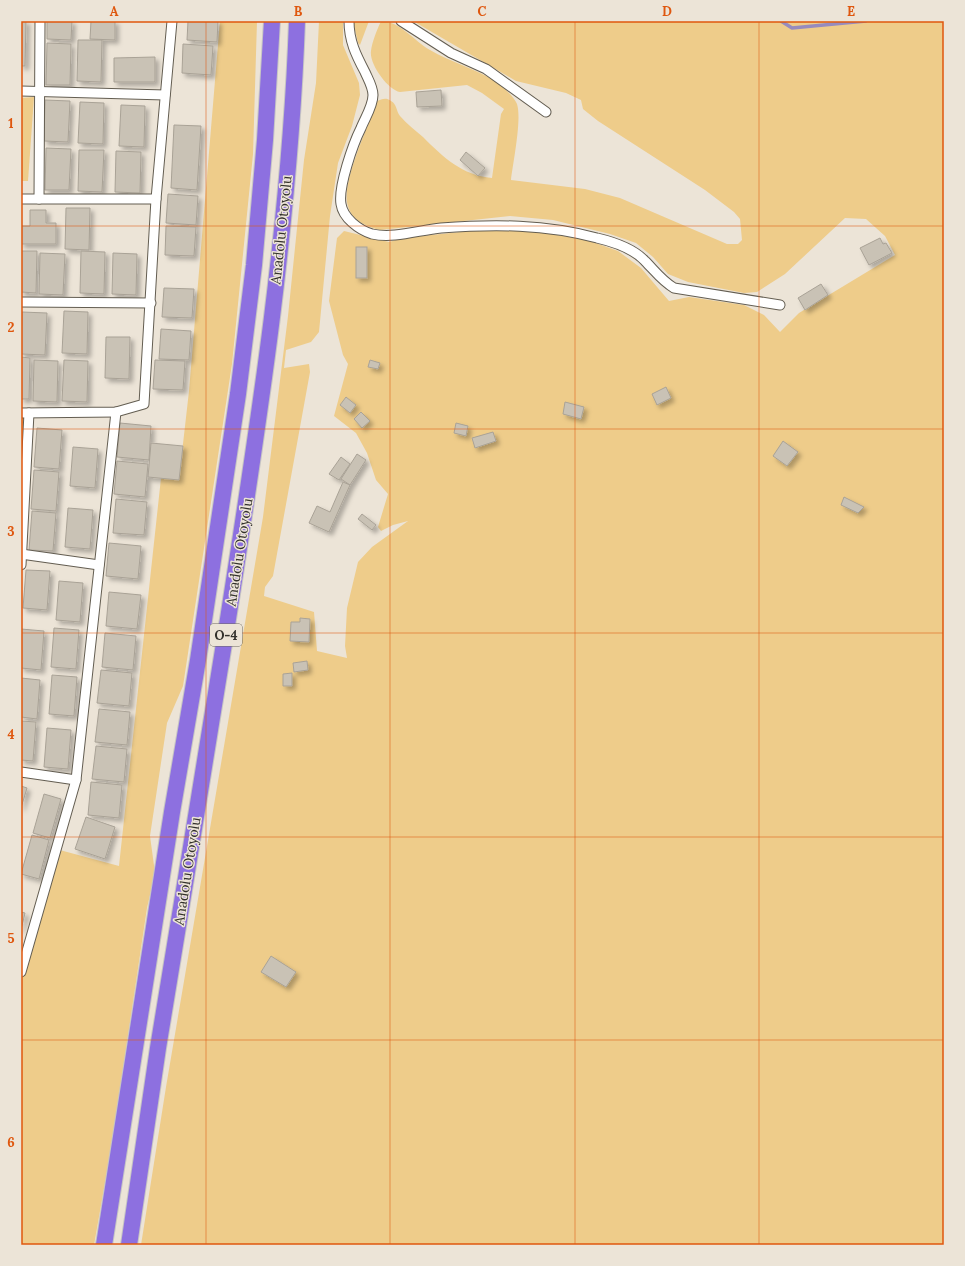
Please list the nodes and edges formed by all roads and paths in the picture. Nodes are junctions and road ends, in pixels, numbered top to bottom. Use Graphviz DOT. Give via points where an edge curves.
graph roads {
  1 [pos="40,21"];
  2 [pos="172,21"];
  3 [pos="272,21"];
  4 [pos="297,21"];
  5 [pos="349,21"];
  6 [pos="401,21"];
  7 [pos="21,92"];
  8 [pos="39,92"];
  9 [pos="165,95"];
  10 [pos="546,112"];
  11 [pos="21,198"];
  12 [pos="38,199"];
  13 [pos="156,199"];
  14 [pos="21,302"];
  15 [pos="151,303"];
  16 [pos="780,305"];
  17 [pos="116,412"];
  18 [pos="25,413"];
  19 [pos="22,554"];
  20 [pos="21,565"];
  21 [pos="99,565"];
  22 [pos="21,772"];
  23 [pos="76,780"];
  24 [pos="21,972"];
  25 [pos="104,1245"];
  26 [pos="129,1245"];
  1 -- 8 [label="street"];
  2 -- 9 [label="street"];
  3 -- 25 [label="highway, Anadolu Otoyolu / O-4" via="262,179 238,394"];
  4 -- 26 [label="highway, Anadolu Otoyolu / O-4" via="289,155 264,388"];
  5 -- 16 [label="street" via="352,46 373,95 372,103 356,138 341,193 340,203 343,211 356,226 382,235 502,225 560,230 620,245 635,253 674,288"];
  6 -- 10 [label="street" via="451,53 486,69"];
  7 -- 8 [label="street"];
  8 -- 9 [label="street"];
  8 -- 12 [label="street"];
  9 -- 13 [label="street"];
  11 -- 12 [label="street"];
  12 -- 13 [label="street"];
  13 -- 15 [label="street"];
  14 -- 15 [label="street"];
  15 -- 17 [label="street" via="144,404"];
  17 -- 18 [label="street"];
  17 -- 21 [label="street"];
  18 -- 19 [label="street"];
  19 -- 20 [label="street"];
  19 -- 21 [label="street"];
  21 -- 23 [label="street"];
  22 -- 23 [label="street"];
  23 -- 24 [label="street"];
}
